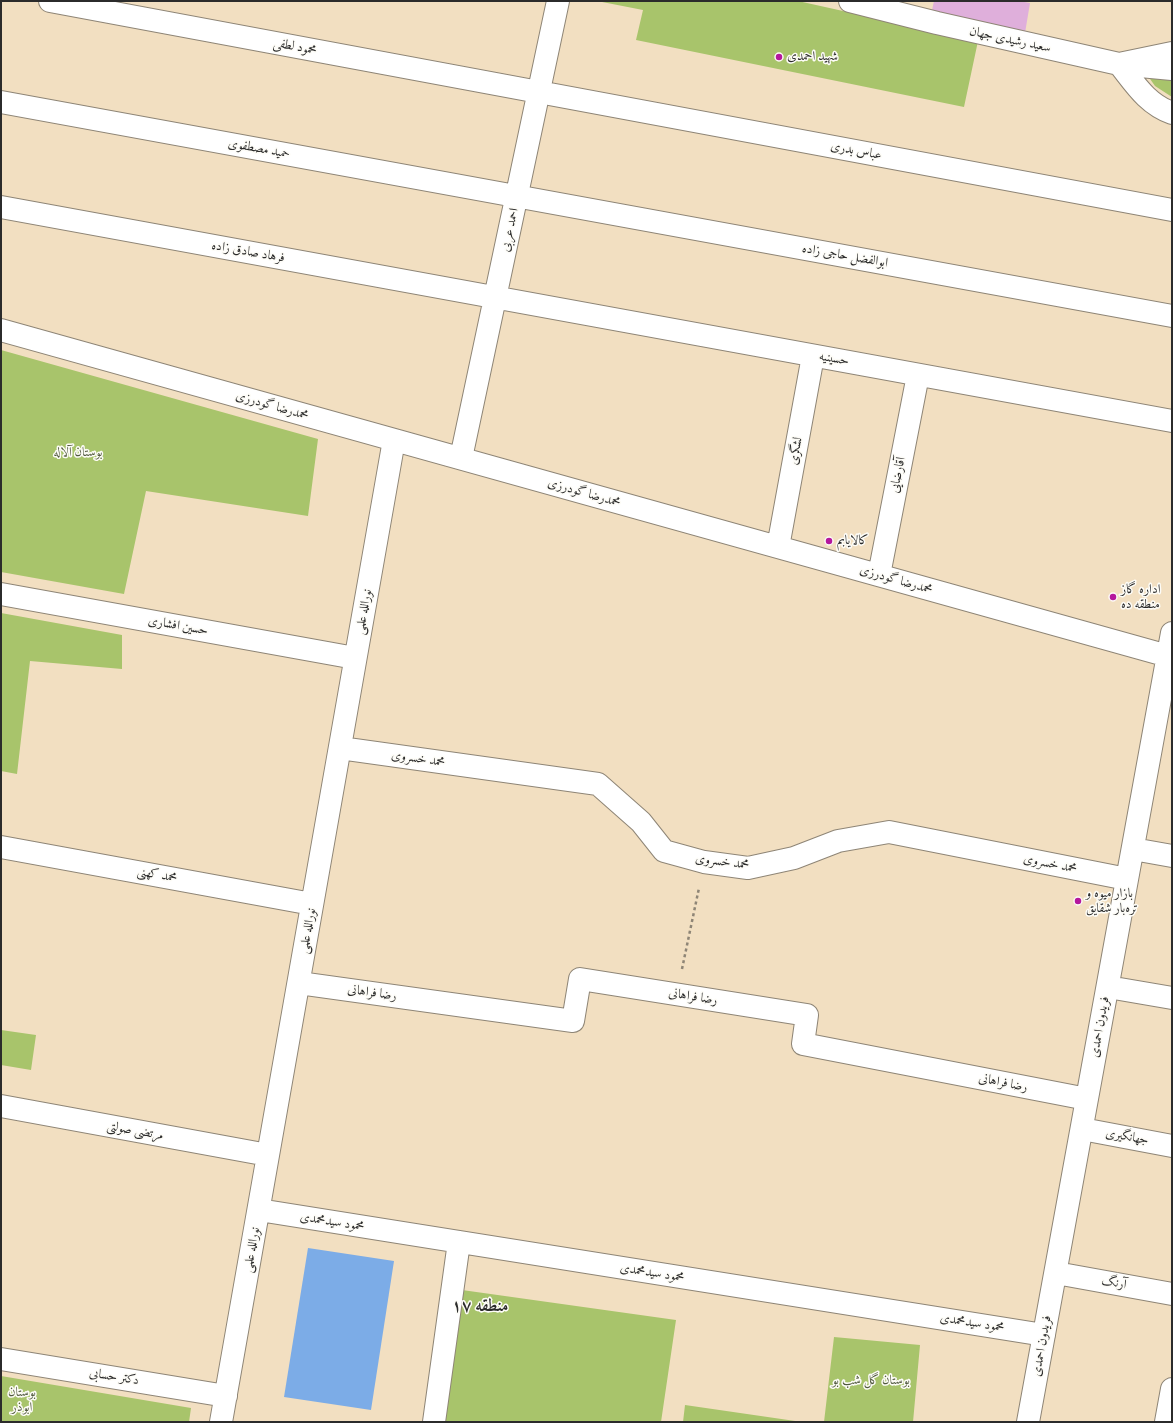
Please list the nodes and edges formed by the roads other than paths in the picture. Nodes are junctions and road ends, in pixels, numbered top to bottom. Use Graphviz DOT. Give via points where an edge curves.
graph roads {
  1 [pos="50,1"];
  2 [pos="558,1"];
  3 [pos="850,1"];
  4 [pos="1172,53"];
  5 [pos="1119,64"];
  6 [pos="1172,70"];
  7 [pos="540,92"];
  8 [pos="1,102"];
  9 [pos="1172,112"];
  10 [pos="517,196"];
  11 [pos="1,207"];
  12 [pos="1172,210"];
  13 [pos="495,297"];
  14 [pos="1172,316"];
  15 [pos="1,330"];
  16 [pos="813,356"];
  17 [pos="918,375"];
  18 [pos="1172,421"];
  19 [pos="394,440"];
  20 [pos="461,458"];
  21 [pos="778,547"];
  22 [pos="878,575"];
  23 [pos="1,594"];
  24 [pos="1172,632"];
  25 [pos="1168,656"];
  26 [pos="356,658"];
  27 [pos="1166,706"];
  28 [pos="340,748"];
  29 [pos="1,847"];
  30 [pos="1133,849"];
  31 [pos="1172,856"];
  32 [pos="1127,879"];
  33 [pos="312,904"];
  34 [pos="299,983"];
  35 [pos="1108,987"];
  36 [pos="1172,998"];
  37 [pos="1087,1099"];
  38 [pos="1,1106"];
  39 [pos="1082,1129"];
  40 [pos="1172,1146"];
  41 [pos="268,1155"];
  42 [pos="259,1210"];
  43 [pos="459,1242"];
  44 [pos="1056,1273"];
  45 [pos="1172,1294"];
  46 [pos="1044,1335"];
  47 [pos="1,1359"];
  48 [pos="1172,1389"];
  49 [pos="226,1396"];
  50 [pos="221,1422"];
  51 [pos="434,1422"];
  52 [pos="1028,1422"];
  53 [pos="1166,1422"];
  1 -- 7 [label="street, محمود لطفی"];
  2 -- 7 [label="street, احمد عربی"];
  3 -- 5 [label="street, سعید رشیدی جهان"];
  4 -- 5 [label="street"];
  5 -- 6 [label="street, سعید رشیدی جهان"];
  5 -- 9 [label="street" via="1148,100 1159,108"];
  7 -- 10 [label="street, احمد عربی"];
  7 -- 12 [label="street, عباس بدری"];
  8 -- 10 [label="street, حمید مصطفوی"];
  10 -- 13 [label="street, احمد عربی"];
  10 -- 14 [label="street, ابوالفضل حاجی زاده"];
  11 -- 13 [label="street, فرهاد صادق زاده"];
  13 -- 16 [label="street, حسینیه"];
  13 -- 20 [label="street, احمد عربی"];
  15 -- 19 [label="street, محمدرضا گودرزی"];
  16 -- 17 [label="street, حسینیه"];
  16 -- 21 [label="street, لشگری"];
  17 -- 18 [label="street, حسینیه"];
  17 -- 22 [label="street, آقارضایی"];
  19 -- 20 [label="street, محمدرضا گودرزی"];
  19 -- 26 [label="street, نورالله علمی"];
  20 -- 21 [label="street, محمدرضا گودرزی"];
  21 -- 22 [label="street, محمدرضا گودرزی"];
  22 -- 25 [label="street, محمدرضا گودرزی"];
  23 -- 26 [label="street, حسین افشاری"];
  24 -- 25 [label="street, فریدون احمدی"];
  25 -- 27 [label="street, فریدون احمدی"];
  26 -- 28 [label="street, نورالله علمی"];
  27 -- 30 [label="street, فریدون احمدی"];
  28 -- 32 [label="street, محمد خسروی" via="598,784 641,822 664,851 704,862 748,868 794,858 838,841 890,832"];
  28 -- 33 [label="street, نورالله علمی"];
  29 -- 33 [label="street, محمد کهنی"];
  30 -- 31 [label="street"];
  30 -- 32 [label="street, فریدون احمدی"];
  32 -- 35 [label="street, فریدون احمدی"];
  33 -- 34 [label="street, نورالله علمی"];
  34 -- 37 [label="street, رضا فراهانی" via="573,1021 580,979 807,1015 803,1044"];
  34 -- 41 [label="street, نورالله علمی"];
  35 -- 36 [label="street"];
  35 -- 37 [label="street, فریدون احمدی"];
  37 -- 39 [label="street, فریدون احمدی"];
  38 -- 41 [label="street, مرتضی صولتی"];
  39 -- 40 [label="street, جهانگیری"];
  39 -- 44 [label="street, فریدون احمدی"];
  41 -- 42 [label="street, نورالله علمی"];
  42 -- 43 [label="street, محمود سیدمحمدی"];
  42 -- 49 [label="street, نورالله علمی"];
  43 -- 46 [label="street, محمود سیدمحمدی"];
  43 -- 51 [label="street"];
  44 -- 45 [label="street, آرنگ"];
  44 -- 46 [label="street, فریدون احمدی"];
  46 -- 52 [label="street, فریدون احمدی"];
  47 -- 49 [label="street, دکتر حسابی"];
  48 -- 53 [label="street"];
  49 -- 50 [label="street, نورالله علمی"];
}
